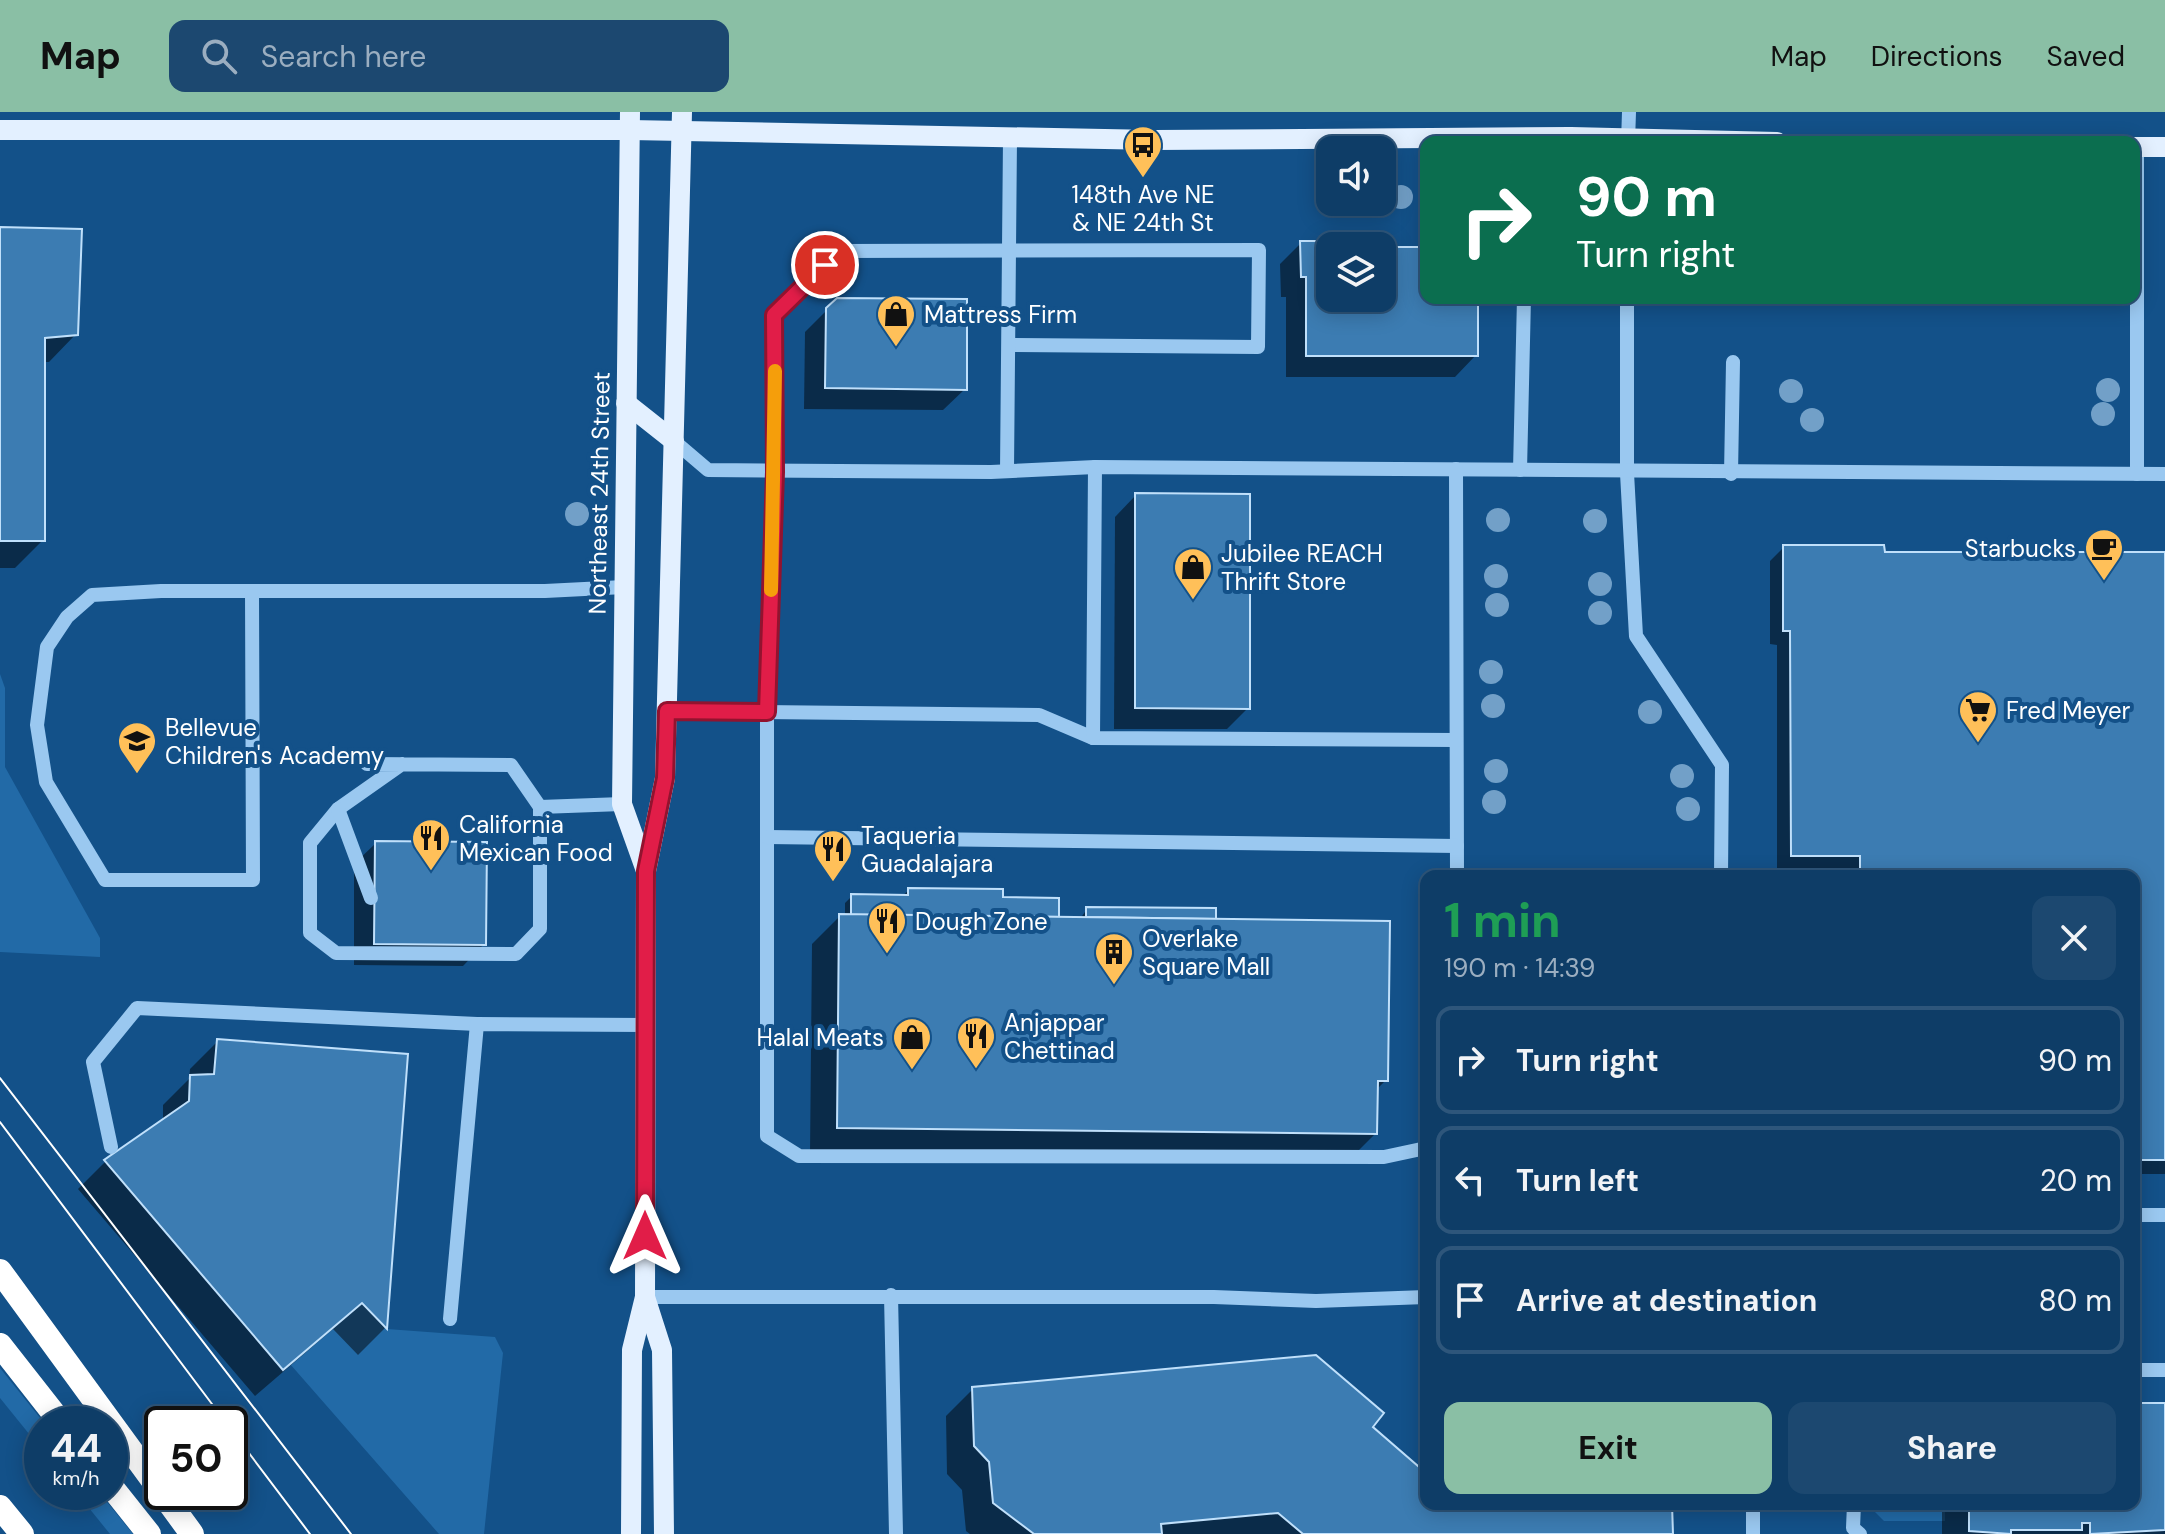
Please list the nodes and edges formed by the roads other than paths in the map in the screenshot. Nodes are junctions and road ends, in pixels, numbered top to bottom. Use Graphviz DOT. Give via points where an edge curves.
graph roads {
  1 [pos="1629,112"];
  2 [pos="630,121"];
  3 [pos="682,122"];
  4 [pos="0,130"];
  5 [pos="1628,136"];
  6 [pos="1010,138"];
  7 [pos="1420,140"];
  8 [pos="2140,147"];
  9 [pos="2165,147"];
  10 [pos="1010,252"];
  11 [pos="1524,304"];
  12 [pos="1627,304"];
  13 [pos="2136,304"];
  14 [pos="1009,345"];
  15 [pos="1733,362"];
  16 [pos="626,403"];
  17 [pos="674,441"];
  18 [pos="1095,467"];
  19 [pos="1456,469"];
  20 [pos="1520,470"];
  21 [pos="1007,471"];
  22 [pos="775,472"];
  23 [pos="1627,473"];
  24 [pos="1731,474"];
  25 [pos="2137,474"];
  26 [pos="2165,474"];
  27 [pos="624,587"];
  28 [pos="252,591"];
  29 [pos="667,711"];
  30 [pos="767,712"];
  31 [pos="1093,738"];
  32 [pos="1456,740"];
  33 [pos="367,764"];
  34 [pos="402,764"];
  35 [pos="622,804"];
  36 [pos="540,807"];
  37 [pos="338,809"];
  38 [pos="767,837"];
  39 [pos="1457,846"];
  40 [pos="1457,870"];
  41 [pos="1721,870"];
  42 [pos="646,871"];
  43 [pos="371,898"];
  44 [pos="477,1024"];
  45 [pos="646,1025"];
  46 [pos="111,1147"];
  47 [pos="1420,1149"];
  48 [pos="2140,1215"];
  49 [pos="2165,1215"];
  50 [pos="0,1271"];
  51 [pos="891,1295"];
  52 [pos="645,1297"];
  53 [pos="1420,1297"];
  54 [pos="450,1319"];
  55 [pos="0,1345"];
  56 [pos="2140,1370"];
  57 [pos="2165,1370"];
  58 [pos="48,1406"];
  59 [pos="0,1507"];
  60 [pos="128,1508"];
  61 [pos="1753,1510"];
  62 [pos="1854,1510"];
  63 [pos="22,1534"];
  64 [pos="149,1534"];
  65 [pos="192,1534"];
  66 [pos="631,1534"];
  67 [pos="664,1534"];
  68 [pos="896,1534"];
  69 [pos="1753,1534"];
  70 [pos="1860,1534"];
  1 -- 5 [label="street"];
  2 -- 3 [label="main road"];
  2 -- 4 [label="main road"];
  2 -- 16 [label="main road, Northeast 24th Street"];
  3 -- 6 [label="main road"];
  3 -- 17 [label="main road, Northeast 24th Street"];
  6 -- 7 [label="main road"];
  6 -- 10 [label="street"];
  8 -- 9 [label="main road"];
  10 -- 14 [label="street"];
  10 -- 14 [label="street" via="1259,250 1258,347"];
  10 -- 22 [label="street" via="840,251 809,279 774,315"];
  11 -- 20 [label="street"];
  12 -- 23 [label="street"];
  13 -- 25 [label="street"];
  14 -- 21 [label="street"];
  15 -- 24 [label="street"];
  16 -- 17 [label="main road"];
  16 -- 27 [label="main road, Northeast 24th Street"];
  17 -- 22 [label="street" via="708,470"];
  17 -- 29 [label="main road, Northeast 24th Street"];
  18 -- 19 [label="street"];
  18 -- 21 [label="street"];
  18 -- 31 [label="street"];
  19 -- 20 [label="street"];
  19 -- 32 [label="street"];
  20 -- 23 [label="street"];
  21 -- 22 [label="street"];
  22 -- 30 [label="street"];
  23 -- 24 [label="street"];
  23 -- 41 [label="street" via="1636,636 1722,765"];
  24 -- 25 [label="street"];
  25 -- 26 [label="street"];
  27 -- 28 [label="street"];
  27 -- 35 [label="main road, Northeast 24th Street"];
  28 -- 28 [label="street" via="253,880 105,880 46,782 37,725 47,647 67,617 92,595"];
  29 -- 30 [label="street"];
  29 -- 42 [label="main road, Northeast 24th Street" via="665,778"];
  30 -- 31 [label="street" via="1039,715"];
  30 -- 38 [label="street"];
  31 -- 32 [label="street"];
  32 -- 39 [label="street"];
  33 -- 34 [label="street"];
  34 -- 36 [label="street" via="511,765"];
  34 -- 37 [label="street"];
  35 -- 36 [label="street"];
  35 -- 42 [label="main road, Northeast 24th Street"];
  36 -- 37 [label="street" via="540,929 516,954 336,953 310,933 310,843"];
  37 -- 43 [label="street"];
  38 -- 39 [label="street"];
  38 -- 47 [label="street" via="767,1136 799,1156 1384,1157"];
  39 -- 40 [label="street"];
  42 -- 45 [label="main road, Northeast 24th Street"];
  44 -- 45 [label="street"];
  44 -- 46 [label="street" via="137,1008 93,1062"];
  44 -- 54 [label="street"];
  45 -- 52 [label="main road, Northeast 24th Street"];
  48 -- 49 [label="street"];
  50 -- 65 [label="highway"];
  51 -- 52 [label="street"];
  51 -- 53 [label="street" via="1316,1301"];
  51 -- 68 [label="street"];
  52 -- 66 [label="main road, Northeast 24th Street" via="632,1350"];
  52 -- 67 [label="main road" via="662,1350"];
  55 -- 58 [label="highway"];
  56 -- 57 [label="street"];
  59 -- 63 [label="highway"];
  60 -- 64 [label="highway"];
  61 -- 69 [label="street"];
  62 -- 70 [label="street" via="1853,1528"];
}
